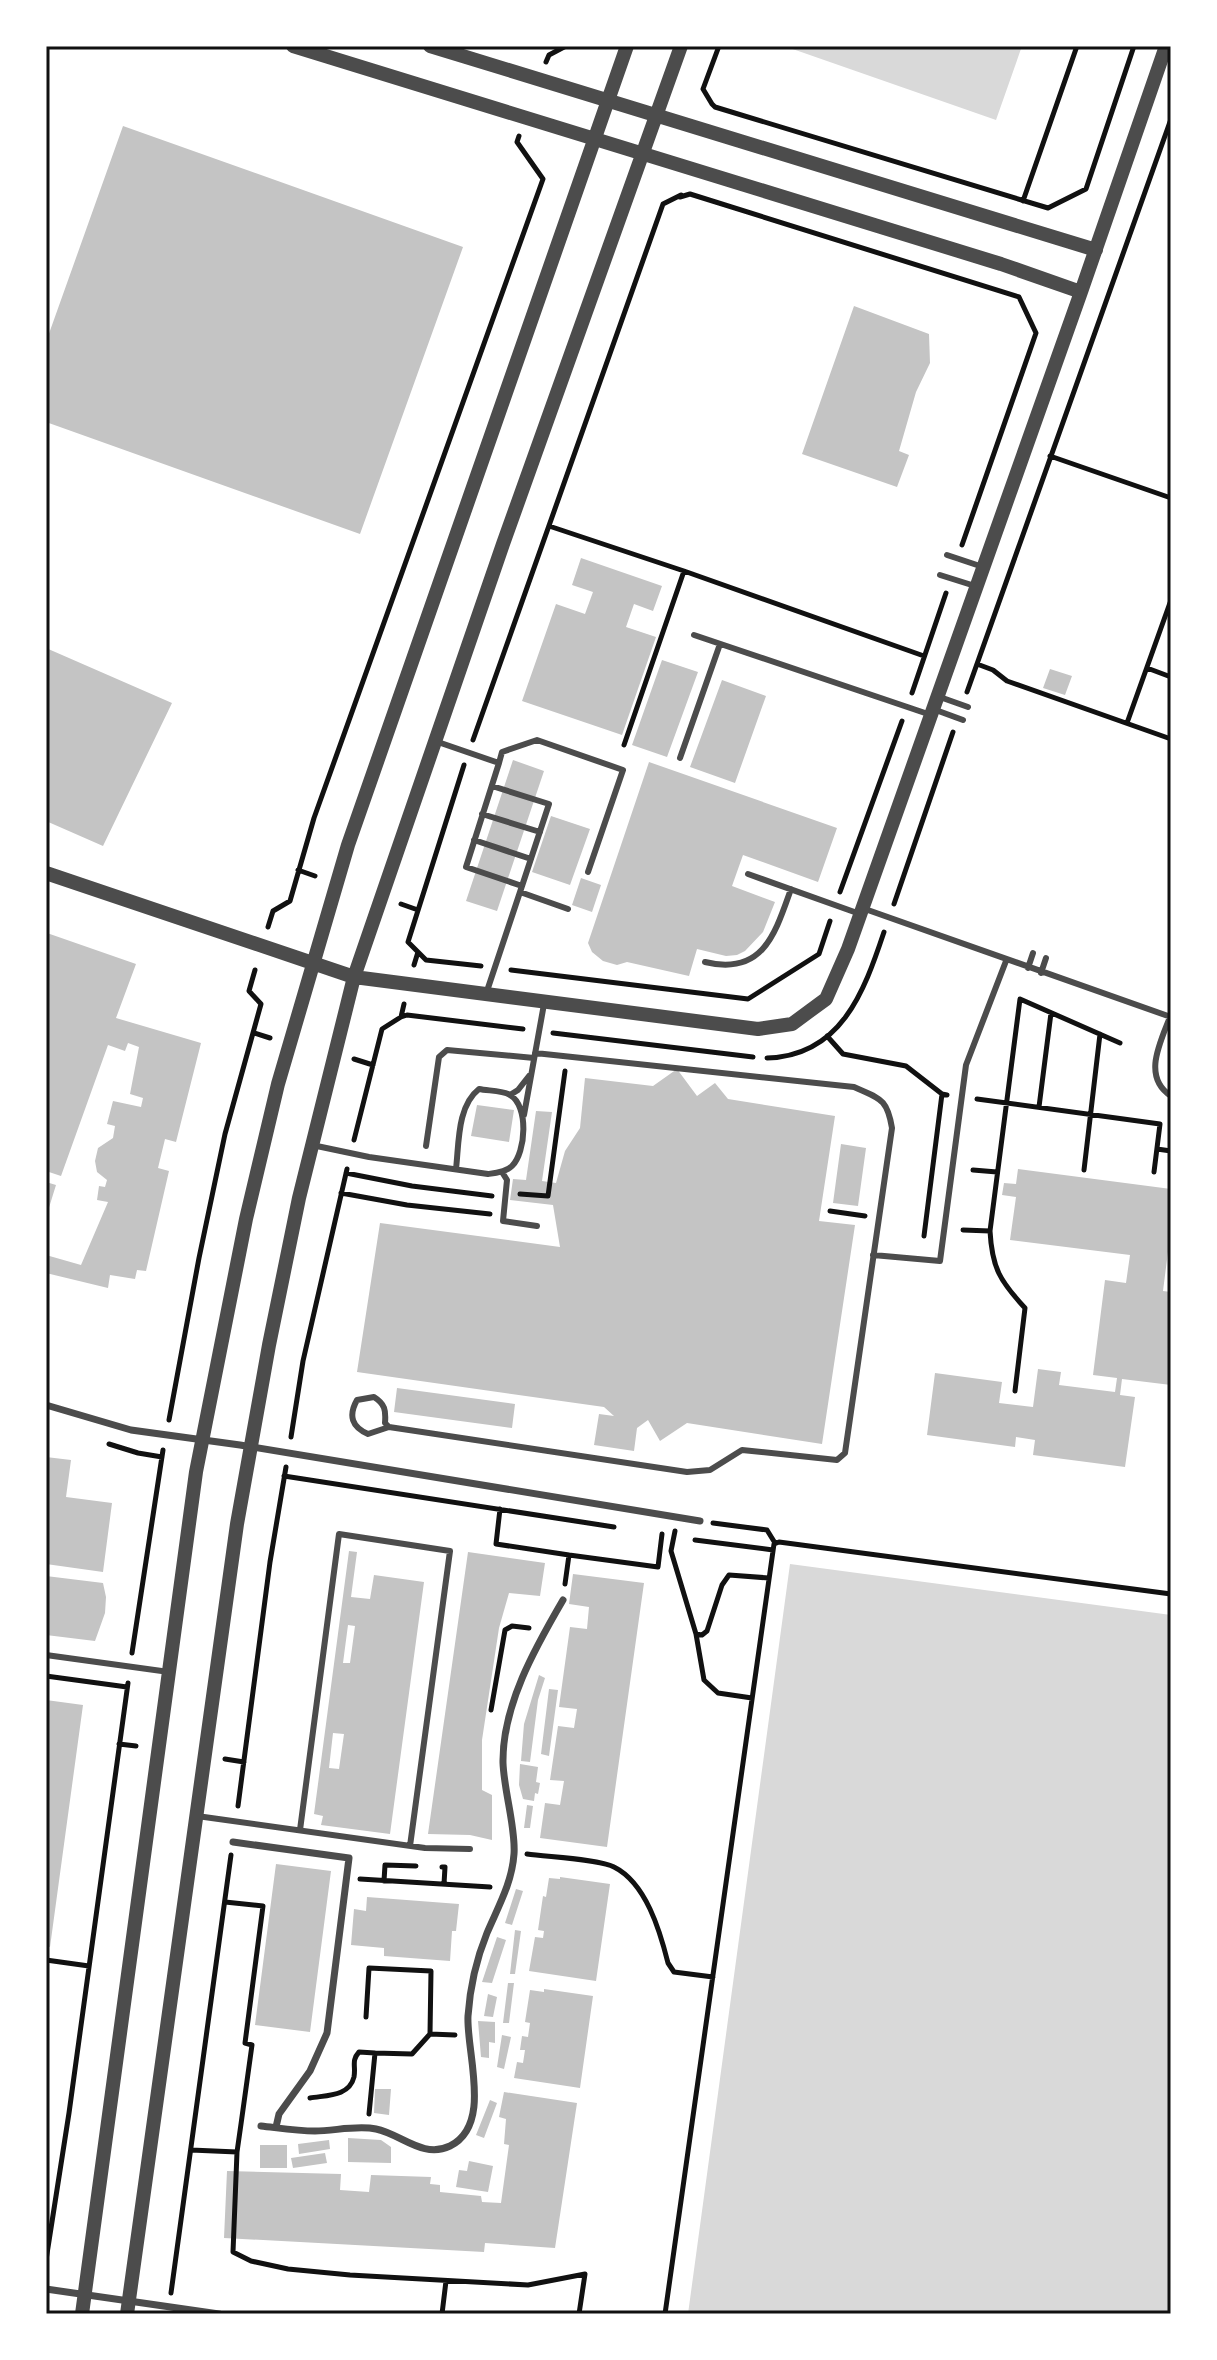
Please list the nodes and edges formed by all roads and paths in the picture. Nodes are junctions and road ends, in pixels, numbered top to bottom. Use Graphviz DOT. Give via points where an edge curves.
graph roads {
  1 [pos="293,46"];
  2 [pos="430,46"];
  3 [pos="566,46"];
  4 [pos="627,46"];
  5 [pos="681,46"];
  6 [pos="719,46"];
  7 [pos="1077,46"];
  8 [pos="1134,46"];
  9 [pos="1166,46"];
  10 [pos="545,67"];
  11 [pos="697,68"];
  12 [pos="709,72"];
  13 [pos="608,101"];
  14 [pos="712,104"];
  15 [pos="656,116"];
  16 [pos="709,116"];
  17 [pos="1171,119"];
  18 [pos="521,131"];
  19 [pos="595,139"];
  20 [pos="643,153"];
  21 [pos="543,179"];
  22 [pos="685,183"];
  23 [pos="558,184"];
  24 [pos="1086,189"];
  25 [pos="1095,192"];
  26 [pos="680,197"];
  27 [pos="1023,201"];
  28 [pos="1133,204"];
  29 [pos="1140,206"];
  30 [pos="1096,250"];
  31 [pos="1081,292"];
  32 [pos="1036,333"];
  33 [pos="1044,335"];
  34 [pos="1050,456"];
  35 [pos="1171,498"];
  36 [pos="549,526"];
  37 [pos="947,555"];
  38 [pos="958,559"];
  39 [pos="983,567"];
  40 [pos="684,571"];
  41 [pos="940,575"];
  42 [pos="951,578"];
  43 [pos="976,587"];
  44 [pos="1171,600"];
  45 [pos="694,635"];
  46 [pos="720,644"];
  47 [pos="977,664"];
  48 [pos="1147,668"];
  49 [pos="1171,677"];
  50 [pos="966,706"];
  51 [pos="907,707"];
  52 [pos="934,707"];
  53 [pos="960,719"];
  54 [pos="1127,723"];
  55 [pos="1171,739"];
  56 [pos="435,741"];
  57 [pos="469,752"];
  58 [pos="680,758"];
  59 [pos="499,763"];
  60 [pos="492,786"];
  61 [pos="482,814"];
  62 [pos="540,832"];
  63 [pos="474,840"];
  64 [pos="531,859"];
  65 [pos="298,870"];
  66 [pos="588,872"];
  67 [pos="46,873"];
  68 [pos="748,874"];
  69 [pos="315,876"];
  70 [pos="521,889"];
  71 [pos="791,889"];
  72 [pos="401,904"];
  73 [pos="836,905"];
  74 [pos="568,909"];
  75 [pos="418,910"];
  76 [pos="860,911"];
  77 [pos="889,918"];
  78 [pos="267,928"];
  79 [pos="418,952"];
  80 [pos="1033,953"];
  81 [pos="1046,958"];
  82 [pos="1006,961"];
  83 [pos="705,962"];
  84 [pos="312,964"];
  85 [pos="414,965"];
  86 [pos="495,968"];
  87 [pos="1028,968"];
  88 [pos="255,970"];
  89 [pos="1041,973"];
  90 [pos="354,977"];
  91 [pos="486,994"];
  92 [pos="544,1001"];
  93 [pos="404,1004"];
  94 [pos="1051,1013"];
  95 [pos="401,1017"];
  96 [pos="1171,1017"];
  97 [pos="539,1031"];
  98 [pos="254,1033"];
  99 [pos="1100,1034"];
  100 [pos="827,1036"];
  101 [pos="270,1038"];
  102 [pos="1120,1043"];
  103 [pos="535,1056"];
  104 [pos="354,1059"];
  105 [pos="373,1065"];
  106 [pos="532,1070"];
  107 [pos="565,1070"];
  108 [pos="942,1094"];
  109 [pos="510,1095"];
  110 [pos="1171,1096"];
  111 [pos="962,1097"];
  112 [pos="1006,1103"];
  113 [pos="1039,1107"];
  114 [pos="1091,1114"];
  115 [pos="524,1115"];
  116 [pos="312,1145"];
  117 [pos="426,1146"];
  118 [pos="1157,1149"];
  119 [pos="1171,1151"];
  120 [pos="351,1153"];
  121 [pos="456,1169"];
  122 [pos="973,1170"];
  123 [pos="1084,1170"];
  124 [pos="502,1172"];
  125 [pos="997,1172"];
  126 [pos="1154,1172"];
  127 [pos="346,1173"];
  128 [pos="341,1193"];
  129 [pos="511,1193"];
  130 [pos="830,1211"];
  131 [pos="865,1216"];
  132 [pos="537,1226"];
  133 [pos="963,1230"];
  134 [pos="990,1231"];
  135 [pos="923,1243"];
  136 [pos="873,1255"];
  137 [pos="1015,1391"];
  138 [pos="46,1405"];
  139 [pos="168,1426"];
  140 [pos="389,1427"];
  141 [pos="165,1442"];
  142 [pos="288,1450"];
  143 [pos="286,1463"];
  144 [pos="284,1476"];
  145 [pos="500,1509"];
  146 [pos="700,1521"];
  147 [pos="618,1528"];
  148 [pos="647,1532"];
  149 [pos="662,1534"];
  150 [pos="674,1536"];
  151 [pos="774,1547"];
  152 [pos="569,1555"];
  153 [pos="769,1578"];
  154 [pos="1171,1594"];
  155 [pos="563,1600"];
  156 [pos="512,1626"];
  157 [pos="531,1629"];
  158 [pos="696,1634"];
  159 [pos="46,1655"];
  160 [pos="130,1668"];
  161 [pos="169,1672"];
  162 [pos="46,1676"];
  163 [pos="127,1687"];
  164 [pos="752,1698"];
  165 [pos="119,1744"];
  166 [pos="136,1746"];
  167 [pos="225,1759"];
  168 [pos="244,1762"];
  169 [pos="197,1816"];
  170 [pos="236,1821"];
  171 [pos="300,1830"];
  172 [pos="233,1842"];
  173 [pos="410,1846"];
  174 [pos="470,1849"];
  175 [pos="515,1852"];
  176 [pos="347,1879"];
  177 [pos="384,1881"];
  178 [pos="444,1884"];
  179 [pos="507,1888"];
  180 [pos="225,1902"];
  181 [pos="46,1960"];
  182 [pos="89,1966"];
  183 [pos="713,1977"];
  184 [pos="366,2017"];
  185 [pos="430,2034"];
  186 [pos="448,2035"];
  187 [pos="375,2053"];
  188 [pos="241,2124"];
  189 [pos="261,2126"];
  190 [pos="276,2127"];
  191 [pos="291,2129"];
  192 [pos="368,2129"];
  193 [pos="191,2150"];
  194 [pos="237,2152"];
  195 [pos="47,2244"];
  196 [pos="46,2260"];
  197 [pos="446,2281"];
  198 [pos="46,2289"];
  199 [pos="170,2299"];
  200 [pos="82,2314"];
  201 [pos="127,2314"];
  202 [pos="219,2314"];
  203 [pos="442,2314"];
  204 [pos="579,2314"];
  205 [pos="665,2314"];
  1 -- 19 [label="street"];
  2 -- 13 [label="street"];
  3 -- 10 [label="path" via="549,55"];
  4 -- 13 [label="street"];
  5 -- 15 [label="street"];
  6 -- 12 [label="path"];
  7 -- 27 [label="path"];
  8 -- 24 [label="path"];
  9 -- 30 [label="street"];
  11 -- 12 [label="path"];
  12 -- 14 [label="path" via="703,89"];
  13 -- 15 [label="street"];
  13 -- 19 [label="street"];
  14 -- 16 [label="path"];
  14 -- 27 [label="path"];
  15 -- 20 [label="street"];
  15 -- 30 [label="street"];
  17 -- 29 [label="path"];
  18 -- 21 [label="path" via="517,142"];
  19 -- 20 [label="street"];
  19 -- 84 [label="street" via="348,845"];
  20 -- 31 [label="street"];
  20 -- 56 [label="street"];
  21 -- 23 [label="path"];
  21 -- 65 [label="path"];
  22 -- 26 [label="path"];
  24 -- 25 [label="path"];
  24 -- 27 [label="path" via="1048,208"];
  26 -- 32 [label="path" via="690,194 1019,297"];
  26 -- 36 [label="path" via="663,204"];
  28 -- 29 [label="path"];
  29 -- 34 [label="path"];
  30 -- 31 [label="street"];
  31 -- 39 [label="street"];
  32 -- 33 [label="path"];
  32 -- 38 [label="path"];
  34 -- 35 [label="path"];
  34 -- 47 [label="path"];
  36 -- 40 [label="path"];
  36 -- 57 [label="path"];
  37 -- 38 [label="lane"];
  38 -- 39 [label="lane"];
  39 -- 43 [label="street"];
  41 -- 42 [label="lane"];
  42 -- 43 [label="lane"];
  42 -- 51 [label="path"];
  43 -- 52 [label="street"];
  44 -- 48 [label="path"];
  45 -- 46 [label="lane"];
  46 -- 51 [label="lane"];
  46 -- 58 [label="lane"];
  47 -- 50 [label="path"];
  47 -- 54 [label="path" via="1007,681"];
  48 -- 49 [label="path"];
  48 -- 54 [label="path"];
  50 -- 52 [label="lane"];
  51 -- 52 [label="lane"];
  51 -- 73 [label="path"];
  52 -- 53 [label="lane"];
  52 -- 76 [label="street"];
  53 -- 77 [label="path"];
  54 -- 55 [label="path"];
  56 -- 57 [label="lane"];
  56 -- 90 [label="street"];
  57 -- 59 [label="lane"];
  57 -- 75 [label="path"];
  59 -- 60 [label="lane"];
  59 -- 66 [label="lane" via="502,752 537,740 623,770"];
  60 -- 61 [label="lane"];
  60 -- 62 [label="lane" via="549,804"];
  61 -- 62 [label="lane"];
  61 -- 63 [label="lane"];
  62 -- 64 [label="lane"];
  63 -- 64 [label="lane"];
  63 -- 70 [label="lane" via="466,867"];
  64 -- 70 [label="lane"];
  65 -- 69 [label="path"];
  65 -- 78 [label="path" via="290,901 273,911"];
  67 -- 84 [label="street"];
  68 -- 71 [label="lane"];
  70 -- 74 [label="lane"];
  70 -- 86 [label="lane"];
  71 -- 73 [label="lane"];
  71 -- 83 [label="lane" via="779,924 760,952 734,965"];
  72 -- 75 [label="path"];
  73 -- 76 [label="lane"];
  73 -- 86 [label="path" via="819,954 748,999"];
  75 -- 79 [label="path" via="408,942"];
  76 -- 77 [label="lane"];
  76 -- 92 [label="street" via="826,999 792,1024 758,1029"];
  77 -- 82 [label="lane"];
  77 -- 100 [label="path" via="859,997"];
  79 -- 85 [label="path"];
  79 -- 86 [label="path" via="426,960"];
  80 -- 87 [label="lane"];
  81 -- 89 [label="lane"];
  82 -- 87 [label="lane"];
  82 -- 111 [label="lane" via="966,1065"];
  84 -- 90 [label="street"];
  84 -- 161 [label="street" via="246,1219 196,1472"];
  86 -- 91 [label="lane"];
  87 -- 89 [label="lane"];
  88 -- 98 [label="path" via="249,991 261,1004"];
  89 -- 96 [label="lane"];
  90 -- 91 [label="street"];
  90 -- 116 [label="street"];
  91 -- 92 [label="street"];
  92 -- 97 [label="lane"];
  93 -- 95 [label="path"];
  94 -- 99 [label="path"];
  94 -- 112 [label="path" via="1020,999"];
  94 -- 113 [label="path"];
  95 -- 97 [label="path"];
  95 -- 105 [label="path" via="382,1029"];
  96 -- 110 [label="lane" via="1155,1057 1155,1076"];
  97 -- 100 [label="path" via="770,1059 795,1055"];
  97 -- 103 [label="lane"];
  98 -- 101 [label="path"];
  98 -- 139 [label="path" via="225,1134"];
  99 -- 102 [label="path"];
  99 -- 114 [label="path"];
  100 -- 108 [label="path" via="843,1054 906,1066"];
  103 -- 106 [label="lane"];
  103 -- 117 [label="lane" via="447,1050 439,1057"];
  103 -- 136 [label="lane" via="854,1087 879,1099 888,1108 892,1128"];
  104 -- 105 [label="path"];
  105 -- 120 [label="path"];
  106 -- 109 [label="lane"];
  106 -- 115 [label="lane"];
  107 -- 129 [label="path" via="548,1196"];
  108 -- 111 [label="path"];
  108 -- 135 [label="path"];
  109 -- 115 [label="lane"];
  109 -- 121 [label="lane" via="479,1089 469,1097"];
  111 -- 112 [label="path"];
  111 -- 136 [label="lane" via="940,1261"];
  112 -- 113 [label="path"];
  112 -- 125 [label="path"];
  113 -- 114 [label="path"];
  114 -- 118 [label="path" via="1160,1124"];
  114 -- 123 [label="path"];
  115 -- 124 [label="lane" via="519,1155"];
  116 -- 120 [label="lane"];
  116 -- 169 [label="street" via="237,1524"];
  118 -- 119 [label="path"];
  118 -- 126 [label="path"];
  120 -- 121 [label="lane"];
  120 -- 127 [label="path"];
  121 -- 124 [label="lane"];
  122 -- 125 [label="path"];
  124 -- 132 [label="lane" via="507,1180 503,1221"];
  125 -- 134 [label="path"];
  127 -- 128 [label="path"];
  127 -- 128 [label="path" via="492,1196 490,1215"];
  128 -- 142 [label="path"];
  130 -- 131 [label="path"];
  133 -- 134 [label="path"];
  134 -- 137 [label="path" via="997,1275 1025,1308"];
  136 -- 140 [label="lane" via="845,1453 837,1460 742,1450 710,1470 687,1472"];
  138 -- 146 [label="street" via="131,1430"];
  140 -- 140 [label="lane" via="368,1434 358,1429 352,1420 357,1400 374,1397 381,1402"];
  141 -- 160 [label="path"];
  143 -- 144 [label="path"];
  144 -- 145 [label="path"];
  144 -- 168 [label="path"];
  145 -- 147 [label="path"];
  145 -- 152 [label="path" via="496,1544"];
  146 -- 151 [label="path" via="767,1530"];
  148 -- 149 [label="path"];
  149 -- 150 [label="path"];
  149 -- 152 [label="path" via="658,1567"];
  150 -- 151 [label="path"];
  150 -- 158 [label="path" via="671,1551"];
  151 -- 153 [label="path"];
  151 -- 154 [label="path" via="779,1542"];
  152 -- 155 [label="path"];
  153 -- 158 [label="path" via="729,1575 707,1631"];
  153 -- 164 [label="path"];
  155 -- 175 [label="street" via="511,1712 503,1760"];
  156 -- 157 [label="path"];
  158 -- 164 [label="path" via="704,1680 718,1693"];
  159 -- 160 [label="lane"];
  160 -- 161 [label="lane"];
  160 -- 163 [label="path"];
  161 -- 200 [label="street"];
  162 -- 163 [label="path"];
  163 -- 165 [label="path"];
  164 -- 183 [label="path"];
  165 -- 166 [label="path"];
  165 -- 182 [label="path"];
  167 -- 168 [label="path"];
  168 -- 170 [label="path"];
  169 -- 170 [label="lane"];
  169 -- 201 [label="street"];
  170 -- 171 [label="lane"];
  171 -- 173 [label="lane"];
  171 -- 173 [label="lane" via="339,1534 450,1551"];
  172 -- 176 [label="street" via="349,1858"];
  172 -- 180 [label="path"];
  173 -- 174 [label="lane"];
  175 -- 179 [label="street"];
  175 -- 183 [label="path" via="612,1865 646,1902 674,1972"];
  176 -- 177 [label="path"];
  176 -- 190 [label="street" via="327,2033"];
  177 -- 178 [label="path"];
  177 -- 178 [label="path" via="385,1865 445,1867"];
  178 -- 179 [label="path"];
  179 -- 192 [label="street" via="470,1984 467,2032 475,2103 465,2133 449,2146 423,2150"];
  180 -- 188 [label="path" via="263,1906 245,2043 252,2045"];
  180 -- 193 [label="path"];
  181 -- 182 [label="path"];
  182 -- 195 [label="path"];
  183 -- 205 [label="path"];
  184 -- 185 [label="path" via="369,1968 431,1971"];
  185 -- 186 [label="path"];
  185 -- 187 [label="path" via="412,2054"];
  187 -- 191 [label="path" via="359,2052 355,2057 347,2090 299,2104"];
  187 -- 192 [label="path"];
  188 -- 189 [label="path"];
  188 -- 194 [label="path"];
  189 -- 190 [label="street"];
  190 -- 191 [label="street"];
  191 -- 192 [label="street"];
  193 -- 194 [label="path"];
  193 -- 199 [label="path"];
  194 -- 197 [label="path" via="233,2252 288,2269"];
  195 -- 196 [label="path"];
  197 -- 203 [label="path"];
  197 -- 204 [label="path" via="528,2285 585,2274"];
  198 -- 202 [label="street"];
}
